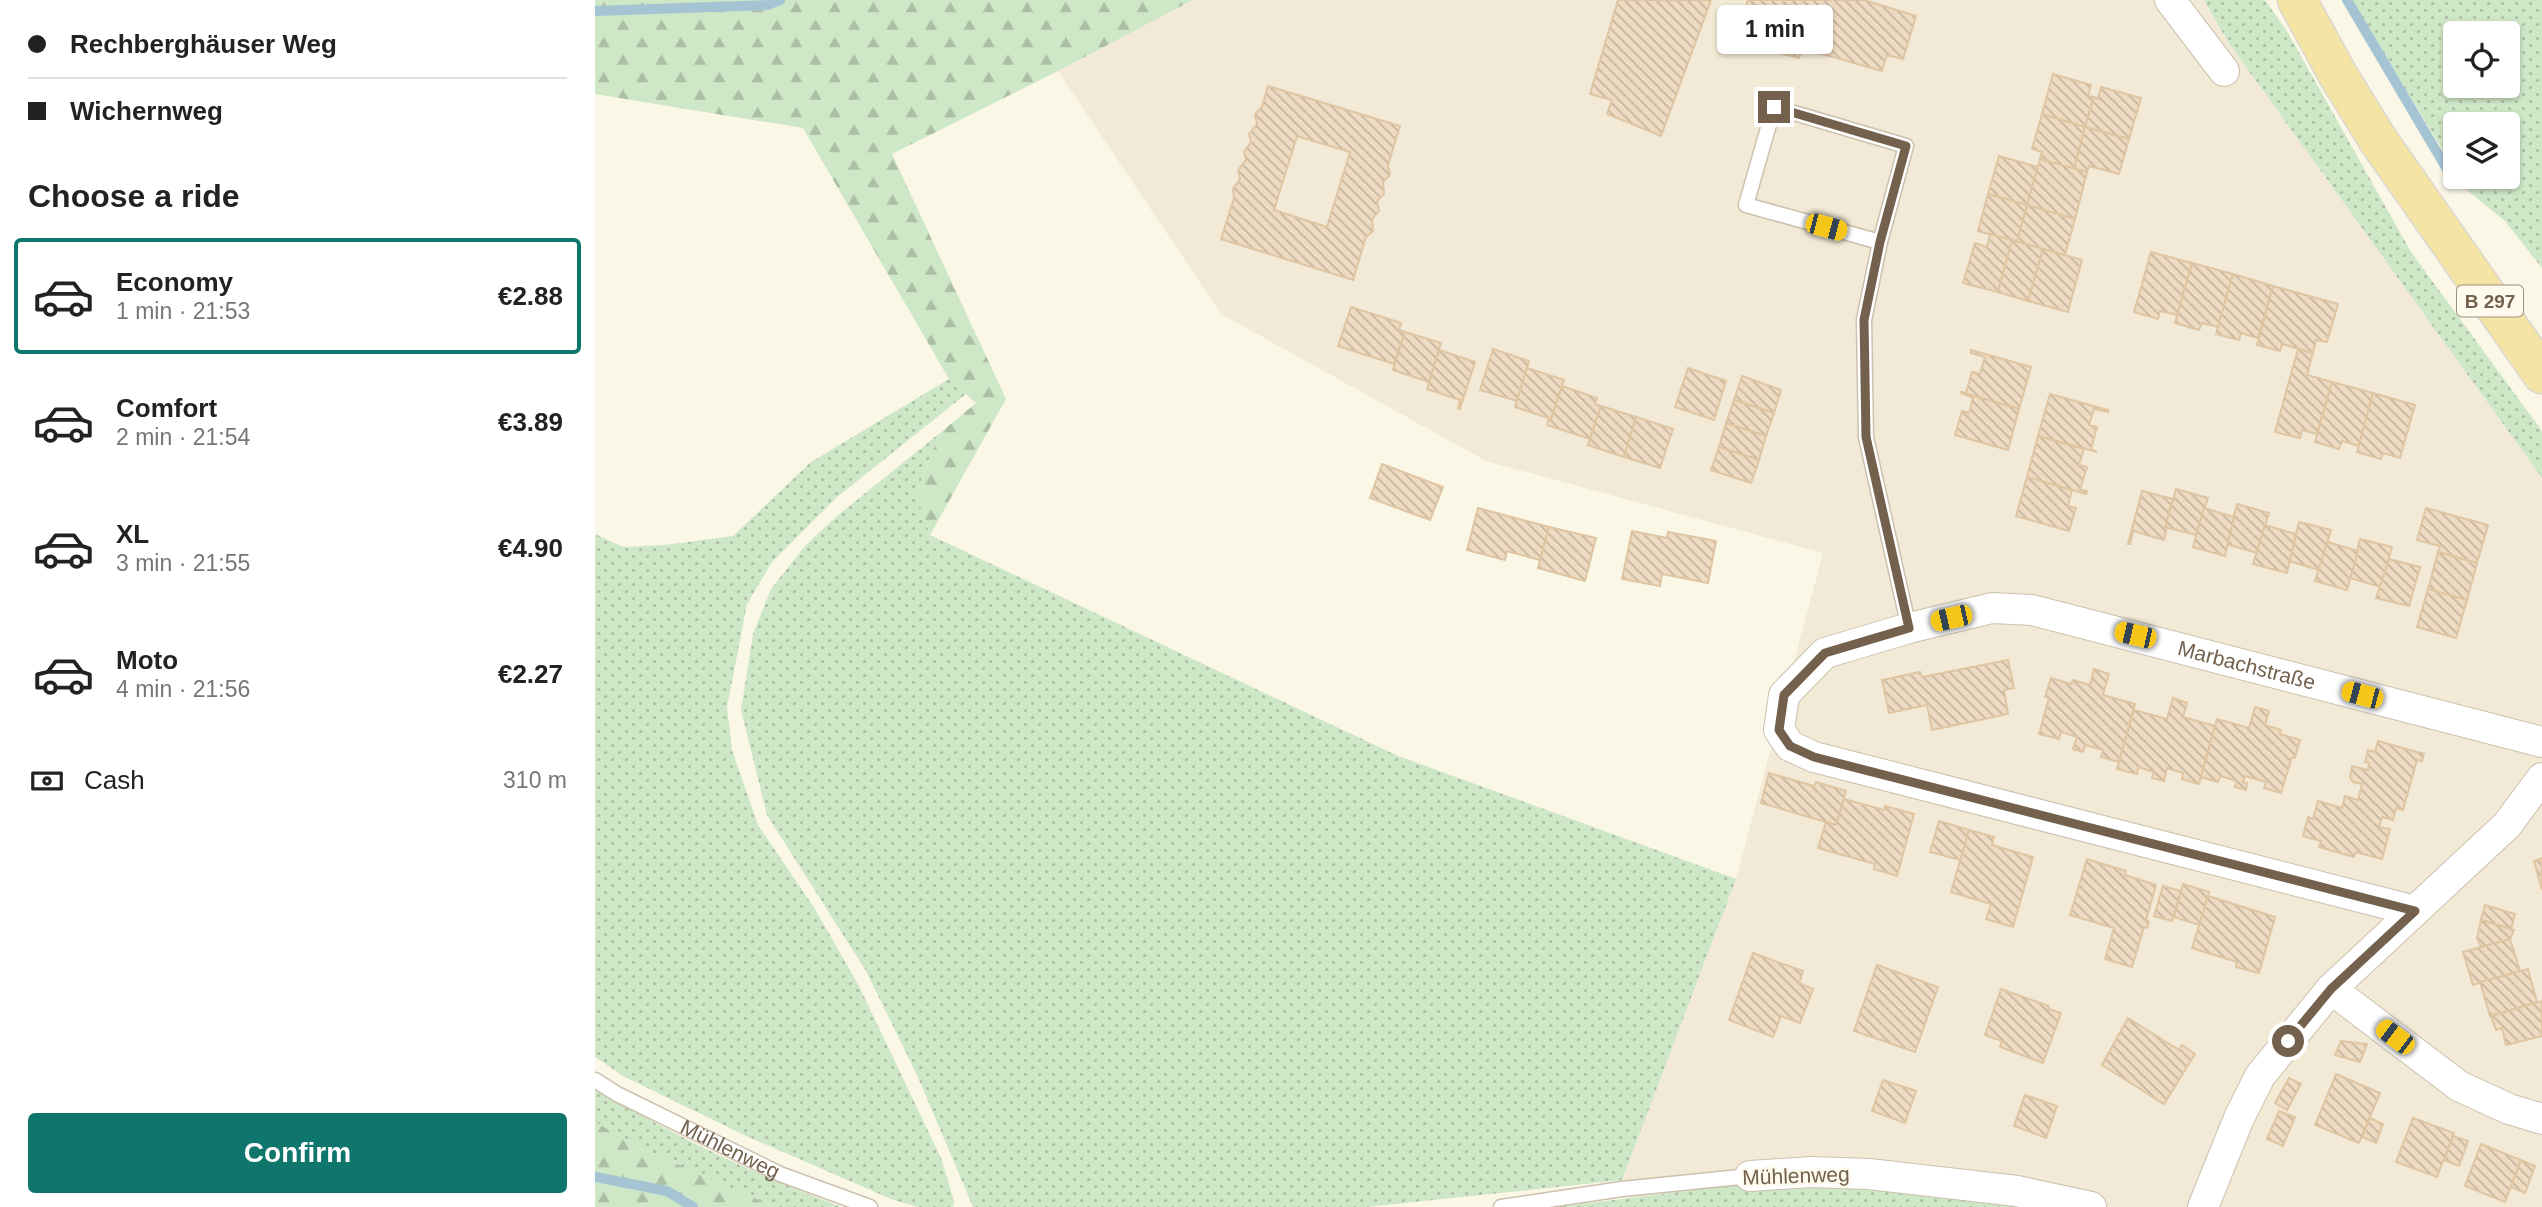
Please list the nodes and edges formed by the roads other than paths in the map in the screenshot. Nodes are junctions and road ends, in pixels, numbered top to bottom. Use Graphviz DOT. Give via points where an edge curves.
graph roads {
  1 [pos="2170,0"];
  2 [pos="2297,0"];
  3 [pos="2224,71"];
  4 [pos="1880,242"];
  5 [pos="2542,374"];
  6 [pos="1909,628"];
  7 [pos="2542,742"];
  8 [pos="2542,778"];
  9 [pos="2415,911"];
  10 [pos="2331,989"];
  11 [pos="595,1080"];
  12 [pos="2542,1119"];
  13 [pos="1750,1176"];
  14 [pos="870,1207"];
  15 [pos="1501,1207"];
  16 [pos="2091,1207"];
  17 [pos="2203,1207"];
  1 -- 3 [label="street"];
  2 -- 5 [label="main road, B 297" via="2378,140"];
  4 -- 4 [label="lane" via="1906,146 1774,107 1746,205"];
  4 -- 6 [label="lane" via="1864,320 1866,437"];
  6 -- 7 [label="street, Marbachstraße" via="1992,608 2032,610"];
  6 -- 9 [label="street, Marbachstraße" via="1825,653 1784,695 1779,730 1790,746 1826,760"];
  8 -- 9 [label="street" via="2507,825"];
  9 -- 10 [label="street"];
  10 -- 12 [label="street" via="2459,1086"];
  10 -- 17 [label="street" via="2260,1076"];
  11 -- 14 [label="lane, Mühlenweg" via="780,1174"];
  13 -- 15 [label="lane, Mühlenweg"];
  13 -- 16 [label="street, Mühlenweg" via="1869,1174 2017,1191"];
}
